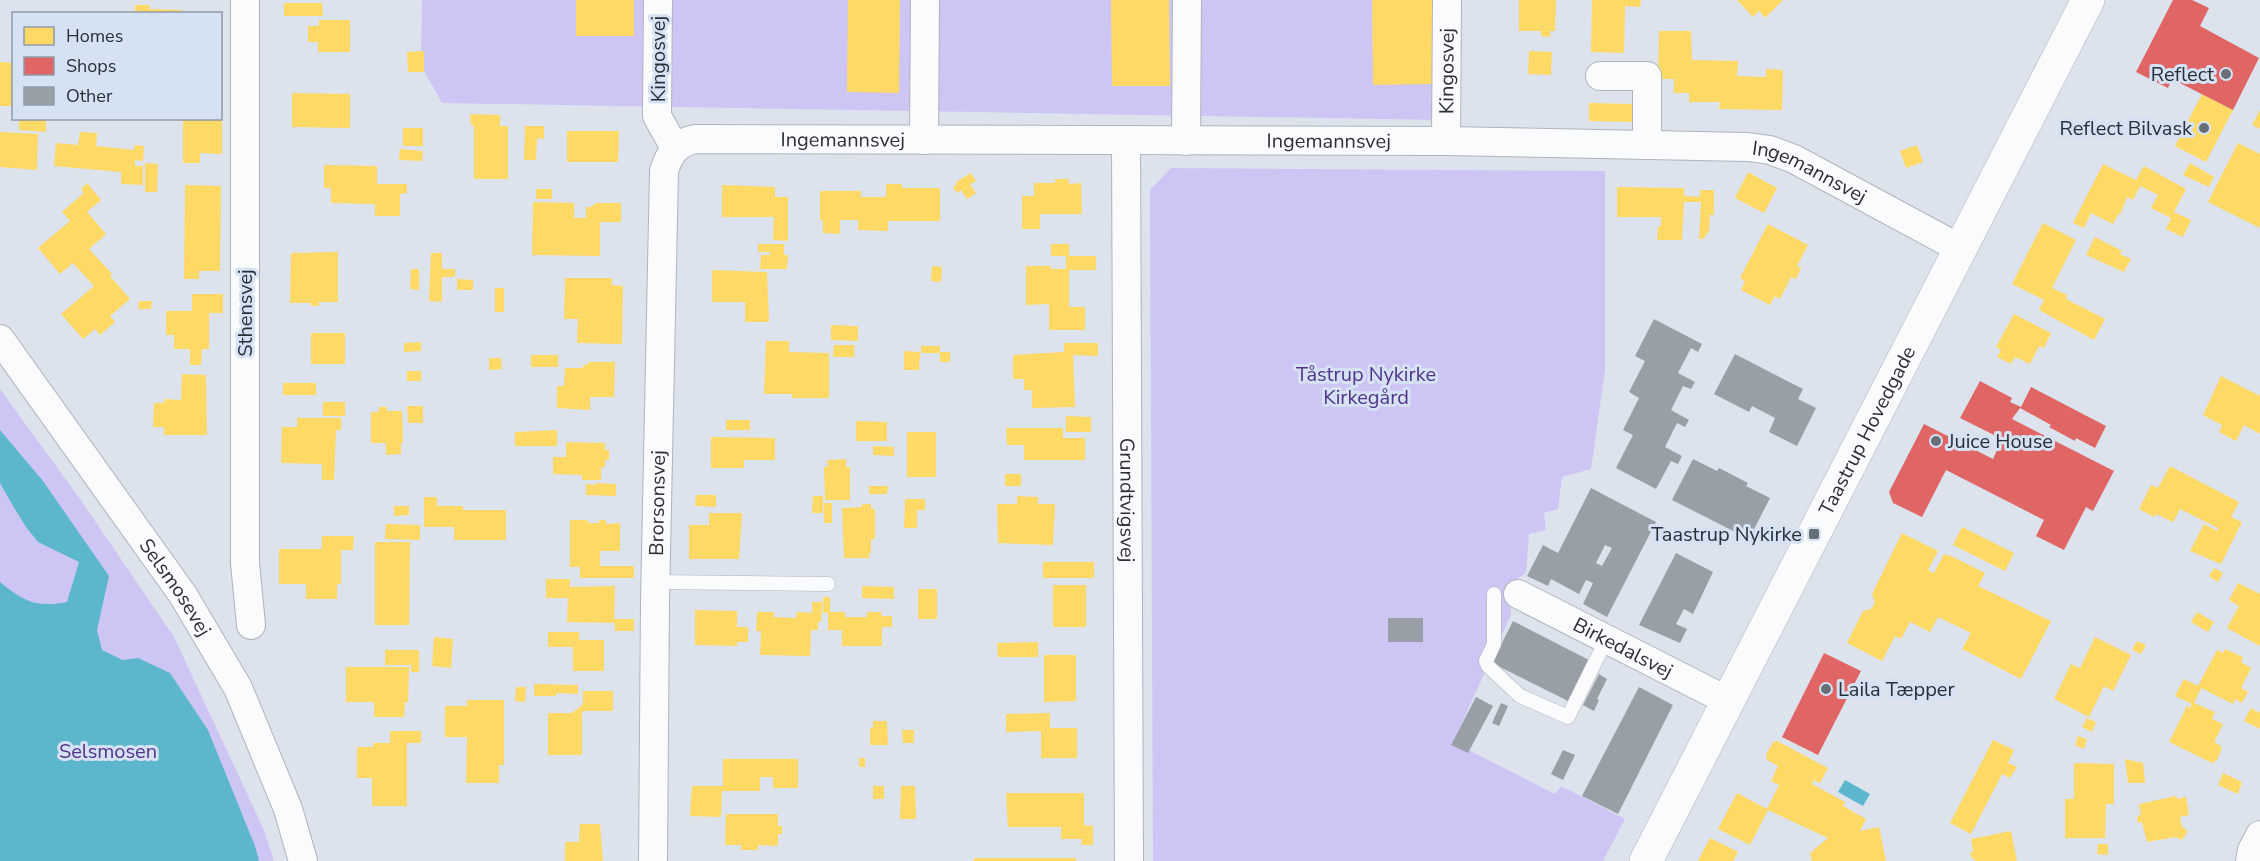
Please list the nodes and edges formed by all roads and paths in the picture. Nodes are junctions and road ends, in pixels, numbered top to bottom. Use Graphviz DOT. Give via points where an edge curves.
graph roads {
  1 [pos="244,0"];
  2 [pos="658,0"];
  3 [pos="925,0"];
  4 [pos="1187,0"];
  5 [pos="1447,0"];
  6 [pos="2088,0"];
  7 [pos="1600,76"];
  8 [pos="924,140"];
  9 [pos="1126,140"];
  10 [pos="1186,141"];
  11 [pos="1446,141"];
  12 [pos="1647,144"];
  13 [pos="675,148"];
  14 [pos="1959,248"];
  15 [pos="0,339"];
  16 [pos="656,582"];
  17 [pos="828,584"];
  18 [pos="1506,594"];
  19 [pos="251,625"];
  20 [pos="1607,638"];
  21 [pos="1728,701"];
  22 [pos="2260,835"];
  23 [pos="303,861"];
  24 [pos="653,861"];
  25 [pos="1130,861"];
  26 [pos="1646,861"];
  27 [pos="2250,861"];
  1 -- 19 [label="street, Sthensvej" via="245,563"];
  2 -- 13 [label="street, Kingosvej" via="657,116"];
  3 -- 8 [label="street"];
  4 -- 10 [label="street"];
  5 -- 11 [label="street, Kingosvej"];
  6 -- 14 [label="street, Taastrup Hovedgade"];
  7 -- 12 [label="street" via="1647,76"];
  8 -- 9 [label="street, Ingemannsvej"];
  8 -- 13 [label="street, Ingemannsvej" via="695,139"];
  9 -- 10 [label="street, Ingemannsvej"];
  9 -- 25 [label="street, Grundtvigsvej"];
  10 -- 11 [label="street, Ingemannsvej"];
  11 -- 12 [label="street, Ingemannsvej"];
  12 -- 14 [label="street, Ingemannsvej" via="1770,150 1794,159"];
  13 -- 16 [label="street, Brorsonsvej" via="664,171"];
  14 -- 21 [label="street, Taastrup Hovedgade"];
  15 -- 23 [label="street, Selsmosevej" via="183,595 238,688 288,809"];
  16 -- 17 [label="lane"];
  16 -- 24 [label="street, Brorsonsvej"];
  18 -- 20 [label="street, Birkedalsvej"];
  18 -- 20 [label="lane" via="1486,661 1488,666 1520,696 1568,717"];
  20 -- 21 [label="street, Birkedalsvej"];
  21 -- 26 [label="street, Taastrup Hovedgade"];
  22 -- 27 [label="street"];
}
